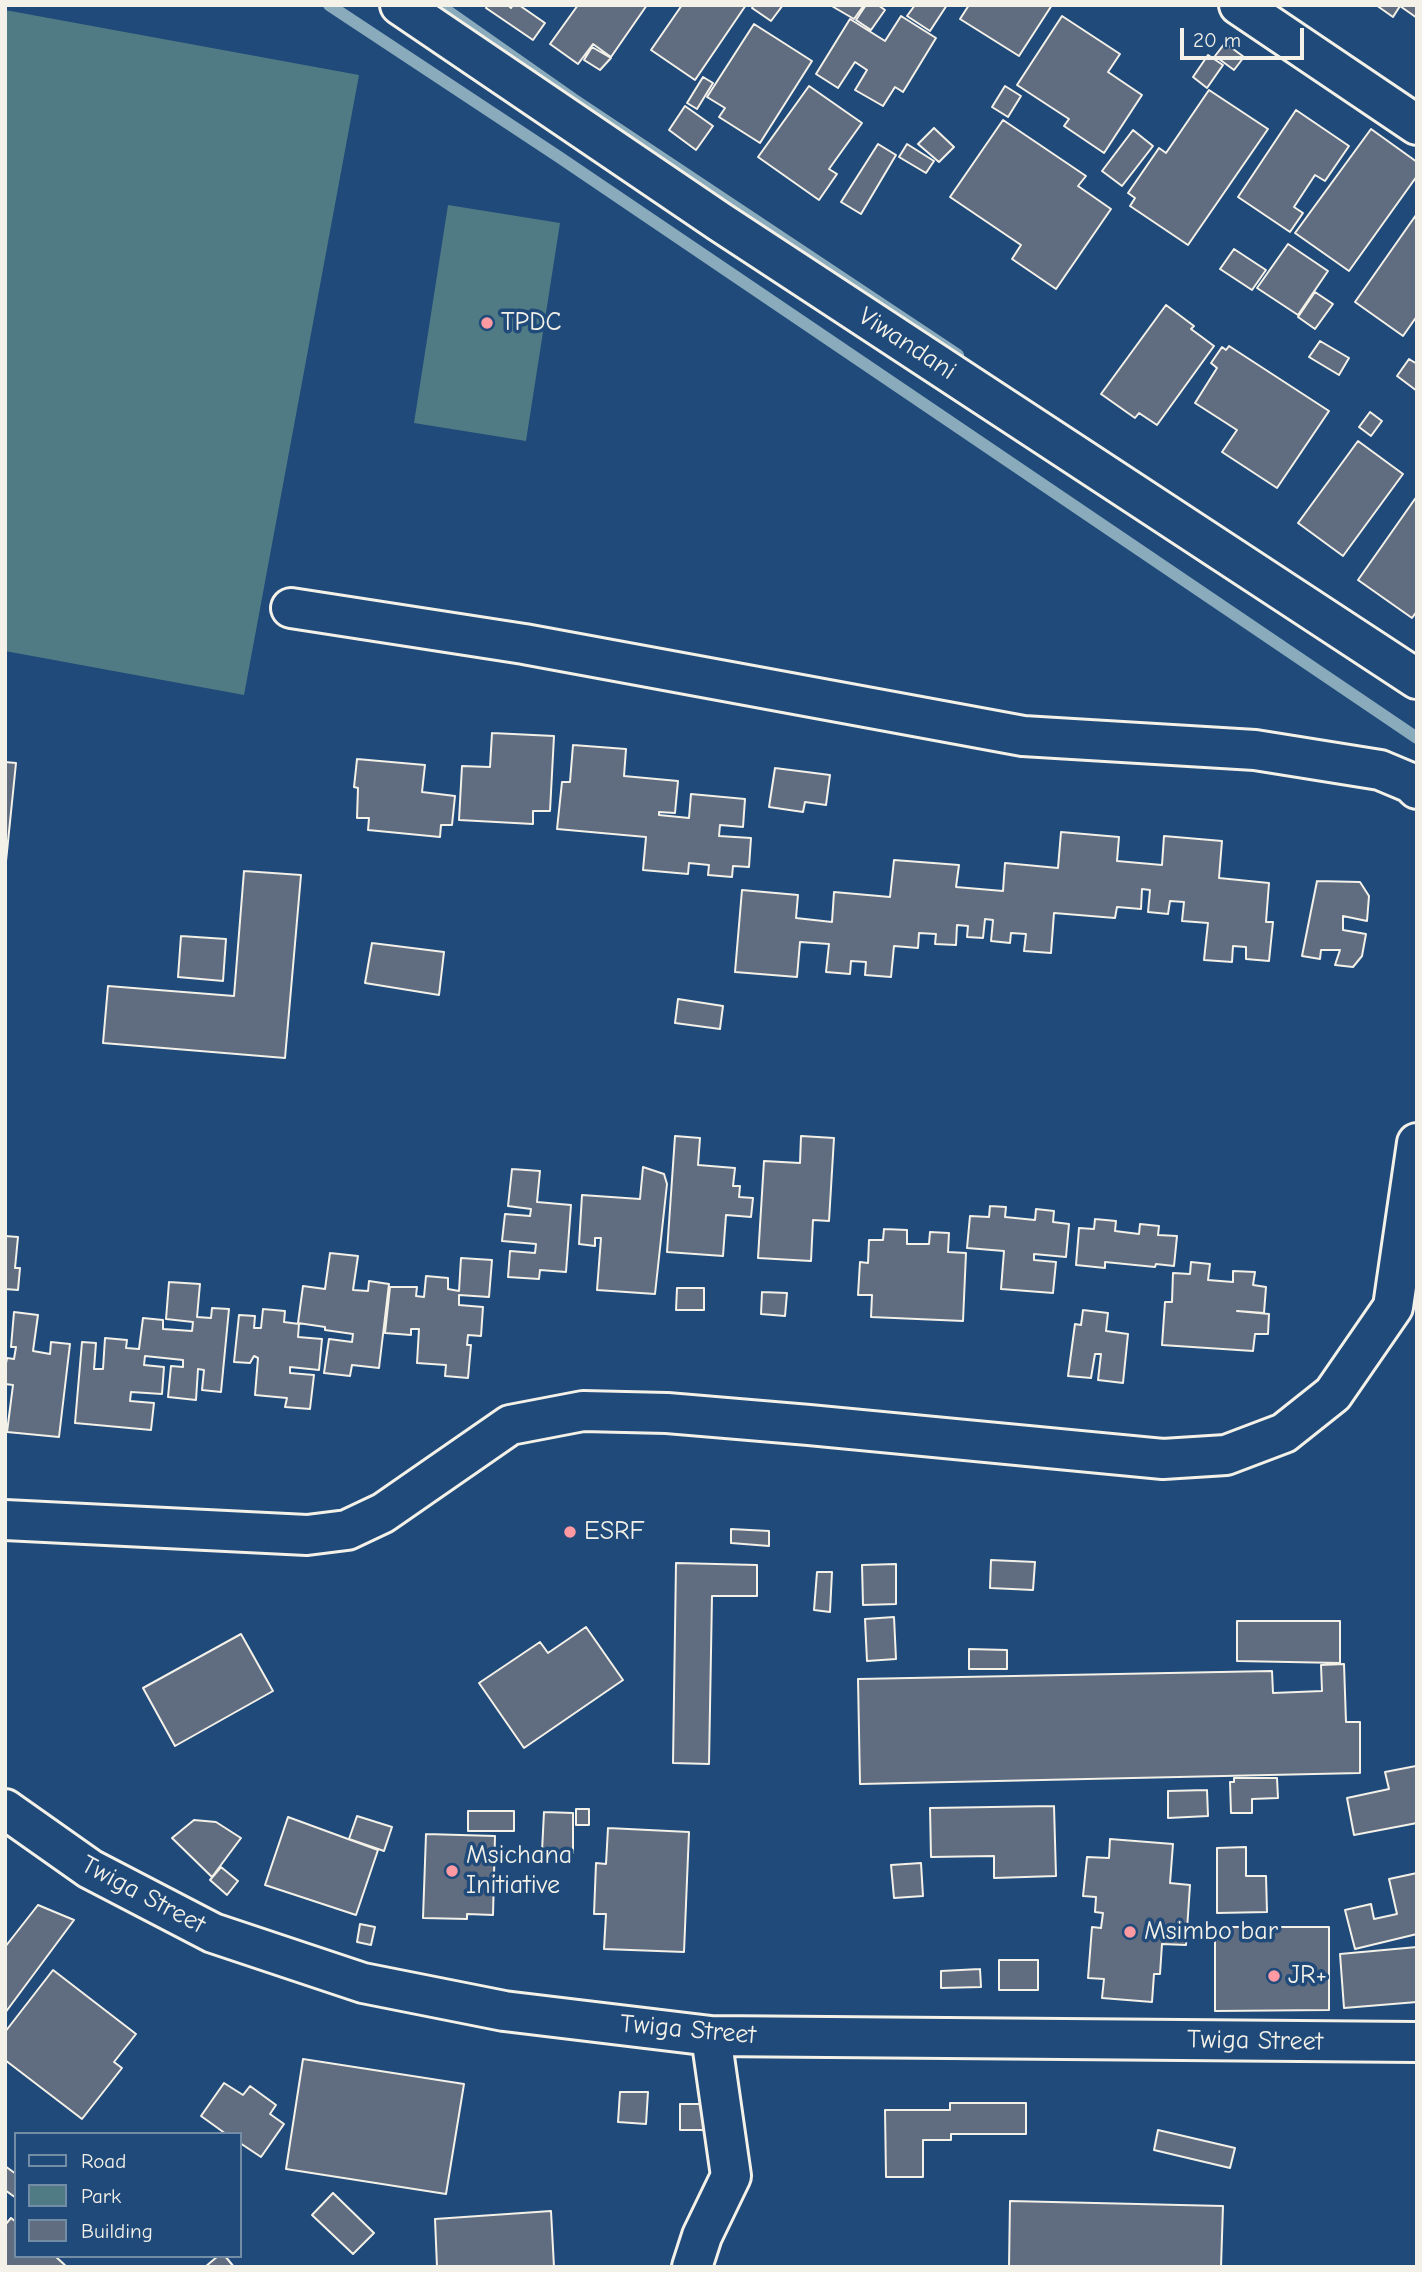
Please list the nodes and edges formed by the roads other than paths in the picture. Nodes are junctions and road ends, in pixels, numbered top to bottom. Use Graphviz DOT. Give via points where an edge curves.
graph roads {
  1 [pos="400,5"];
  2 [pos="1239,5"];
  3 [pos="1417,125"];
  4 [pos="291,608"];
  5 [pos="1417,678"];
  6 [pos="1417,789"];
  7 [pos="1417,1143"];
  8 [pos="1405,1314"];
  9 [pos="5,1520"];
  10 [pos="5,1810"];
  11 [pos="711,2036"];
  12 [pos="1417,2042"];
  13 [pos="692,2267"];
  1 -- 5 [label="street, Viwandani" via="720,222"];
  2 -- 3 [label="street"];
  4 -- 6 [label="street" via="524,644 1023,736 1255,750 1368,768"];
  7 -- 8 [label="street"];
  8 -- 9 [label="street" via="1333,1394 1284,1433 1226,1455 1163,1459 745,1419 583,1411 510,1425 383,1513 347,1530 307,1535"];
  10 -- 11 [label="street, Twiga Street" via="90,1869 213,1933 363,1983 504,2011"];
  11 -- 12 [label="street, Twiga Street"];
  11 -- 13 [label="street" via="731,2176"];
}
